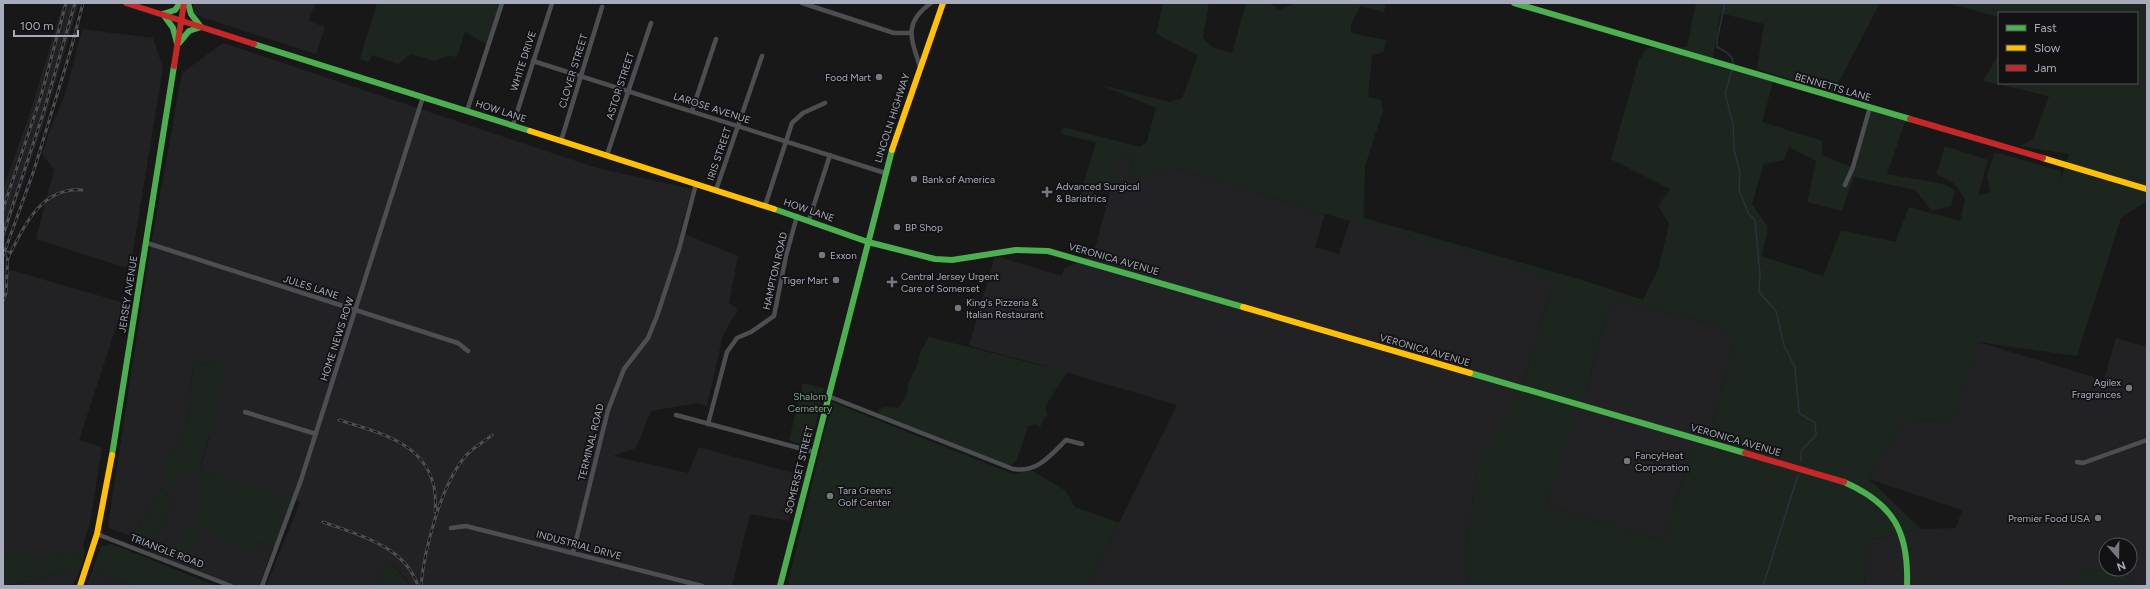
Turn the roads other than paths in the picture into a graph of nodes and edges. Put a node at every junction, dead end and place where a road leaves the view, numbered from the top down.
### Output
1 (126, 3) edge
2 (180, 3) edge
3 (184, 3) edge
4 (188, 3) edge
5 (502, 3) edge
6 (552, 3) edge
7 (802, 3) edge
8 (930, 3) edge
9 (943, 3) edge
10 (1514, 3) edge
11 (602, 7) dead end
12 (163, 14) junction
13 (182, 21) junction
14 (651, 23) dead end
15 (201, 27) junction
16 (910, 33) junction
17 (716, 39) dead end
18 (178, 45) junction
19 (762, 56) dead end
20 (533, 61) junction
21 (920, 67) junction
22 (581, 76) junction
23 (628, 91) junction
24 (423, 97) junction
25 (825, 103) dead end
26 (1870, 108) junction
27 (467, 111) junction
28 (692, 111) junction
29 (513, 125) junction
30 (738, 126) junction
31 (561, 141) junction
32 (785, 141) junction
33 (607, 155) junction
34 (830, 155) junction
35 (885, 173) junction
36 (696, 184) junction
37 (1845, 185) dead end
38 (2147, 189) edge
39 (716, 190) junction
40 (765, 206) junction
41 (797, 216) junction
42 (809, 220) junction
43 (868, 242) junction
44 (147, 243) junction
45 (355, 311) junction
46 (468, 351) dead end
47 (828, 396) junction
48 (245, 412) dead end
49 (676, 415) dead end
50 (708, 424) junction
51 (316, 434) junction
52 (2147, 440) edge
53 (1082, 444) dead end
54 (814, 452) junction
55 (2077, 462) dead end
56 (451, 528) dead end
57 (97, 534) junction
58 (572, 553) junction
59 (80, 586) edge
60 (231, 586) edge
61 (262, 586) edge
62 (702, 586) edge
63 (780, 586) edge
64 (1907, 586) edge

1 - 12 street, HOW LANE
2 - 12 street
3 - 13 street, JERSEY AVENUE
4 - 15 street
5 - 27 street
6 - 20 street, WHITE DRIVE
7 - 16 street
8 - 16 street
9 - 21 street, LINCOLN HIGHWAY
10 - 26 street, BENNETTS LANE
11 - 22 street, CLOVER STREET
12 - 13 street, HOW LANE
12 - 18 street
13 - 15 street, HOW LANE
13 - 18 street, JERSEY AVENUE
14 - 23 street, ASTOR STREET
15 - 18 street
15 - 24 street, HOW LANE
16 - 21 street
17 - 28 street
18 - 44 street, JERSEY AVENUE
19 - 30 street, IRIS STREET
20 - 22 street, LAROSE AVENUE
20 - 29 street, WHITE DRIVE
21 - 35 street, LINCOLN HIGHWAY
22 - 23 street, LAROSE AVENUE
22 - 31 street, CLOVER STREET
23 - 28 street, LAROSE AVENUE
23 - 33 street, ASTOR STREET
24 - 27 street, HOW LANE
24 - 45 street, HOME NEWS ROW
25 - 32 street
26 - 37 street
26 - 38 street, BENNETTS LANE
27 - 29 street, HOW LANE
28 - 30 street, LAROSE AVENUE
29 - 31 street, HOW LANE
30 - 32 street, LAROSE AVENUE
30 - 39 street, IRIS STREET
31 - 33 street, HOW LANE
32 - 34 street, LAROSE AVENUE
32 - 40 street
33 - 36 street, HOW LANE
34 - 35 street, LAROSE AVENUE
34 - 42 street
35 - 43 street, LINCOLN HIGHWAY
36 - 39 street, HOW LANE
36 - 58 street, TERMINAL ROAD
39 - 40 street, HOW LANE
40 - 41 street, HOW LANE
41 - 42 street, HOW LANE
41 - 50 street, HAMPTON ROAD
42 - 43 street, HOW LANE
43 - 47 street, SOMERSET STREET
43 - 64 street, VERONICA AVENUE
44 - 45 street, JULES LANE
44 - 57 street, JERSEY AVENUE
45 - 46 street, JULES LANE
45 - 51 street, HOME NEWS ROW
47 - 53 street
47 - 54 street, SOMERSET STREET
48 - 51 street
49 - 50 street
50 - 54 street
51 - 61 street, HOME NEWS ROW
52 - 55 street
54 - 63 street, SOMERSET STREET
56 - 58 street, INDUSTRIAL DRIVE
57 - 59 street, JERSEY AVENUE
57 - 60 street, TRIANGLE ROAD
58 - 62 street, INDUSTRIAL DRIVE

